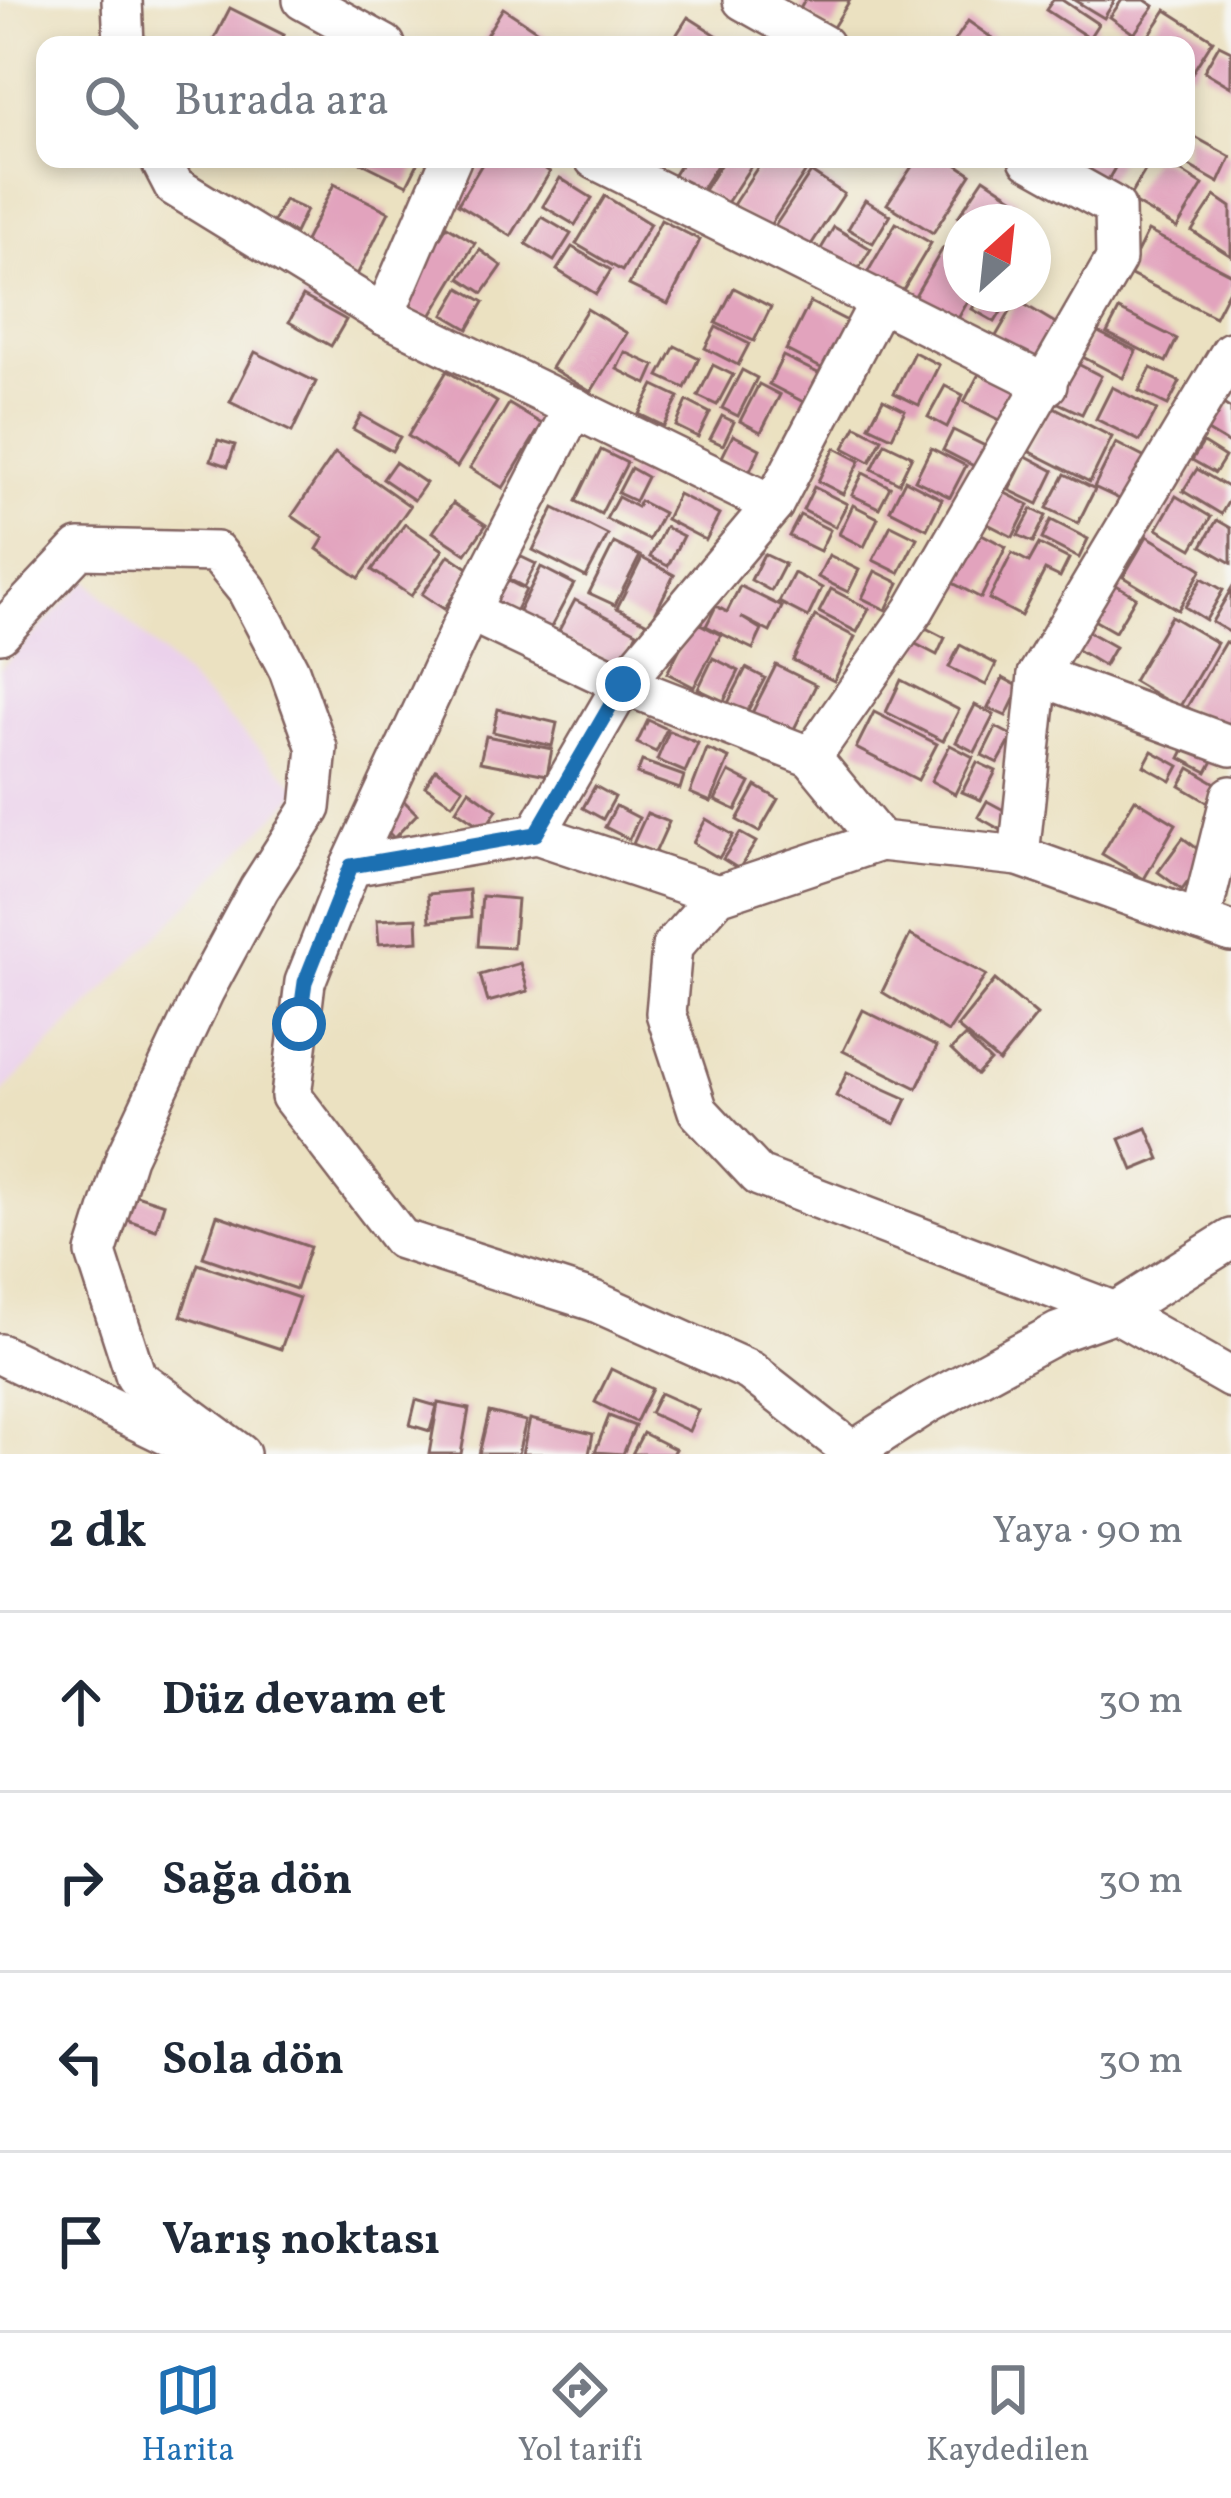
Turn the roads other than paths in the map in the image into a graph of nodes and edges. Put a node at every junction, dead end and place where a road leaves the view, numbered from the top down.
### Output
1 (122, 0) edge
2 (303, 0) edge
3 (743, 0) edge
4 (368, 24) edge
5 (124, 36) edge
6 (808, 36) edge
7 (164, 168) edge
8 (447, 168) edge
9 (614, 168) edge
10 (1045, 168) edge
11 (880, 301) junction
12 (384, 315) junction
13 (1231, 352) edge
14 (1047, 385) junction
15 (574, 406) junction
16 (773, 505) junction
17 (469, 611) junction
18 (0, 634) edge
19 (1038, 675) junction
20 (623, 684) junction
21 (1231, 746) edge
22 (811, 757) junction
23 (1231, 796) edge
24 (536, 834) junction
25 (880, 841) junction
26 (1019, 856) junction
27 (351, 866) junction
28 (718, 895) junction
29 (1215, 926) edge
30 (1231, 1238) edge
31 (1115, 1312) junction
32 (0, 1354) edge
33 (1231, 1378) edge
34 (851, 1453) edge
35 (207, 1454) edge
36 (240, 1454) edge

1 - 5 street
2 - 4 street
3 - 6 street
7 - 12 street
8 - 12 street
9 - 11 street
10 - 14 street
11 - 14 street
11 - 16 street
12 - 15 street
13 - 19 street
14 - 22 street
15 - 16 street
15 - 17 street
16 - 20 street
17 - 20 street
17 - 27 street
18 - 36 street
19 - 21 street
19 - 26 street
20 - 22 street
20 - 24 street
22 - 25 street
23 - 29 street
24 - 27 street
24 - 28 street
25 - 26 street
25 - 28 street
26 - 29 street
27 - 34 street
28 - 31 street
30 - 31 street
31 - 33 street
31 - 34 street
32 - 35 street

